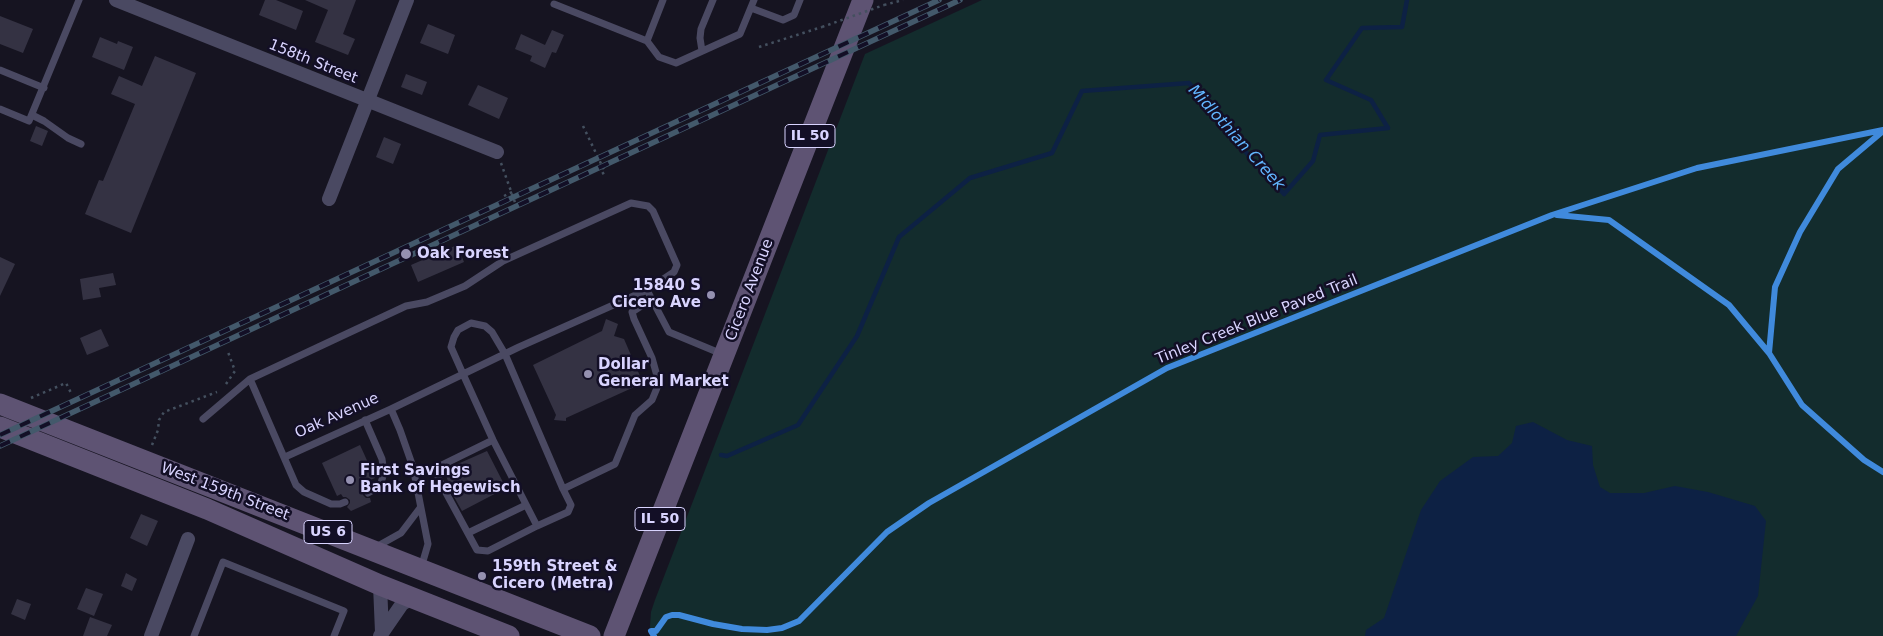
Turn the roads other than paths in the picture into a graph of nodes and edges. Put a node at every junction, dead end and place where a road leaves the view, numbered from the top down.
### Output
1 (79, 0) edge
2 (116, 0) edge
3 (407, 0) edge
4 (663, 0) edge
5 (713, 0) edge
6 (754, 0) edge
7 (800, 0) edge
8 (864, 0) edge
9 (554, 4) dead end
10 (751, 8) junction
11 (647, 41) junction
12 (702, 51) junction
13 (0, 70) edge
14 (44, 88) junction
15 (367, 101) junction
16 (0, 109) edge
17 (32, 115) junction
18 (81, 144) dead end
19 (500, 158) road end
20 (329, 199) dead end
21 (647, 290) junction
22 (652, 299) junction
23 (505, 354) junction
24 (724, 355) junction
25 (463, 374) junction
26 (250, 379) junction
27 (0, 404) edge
28 (391, 409) junction
29 (203, 419) dead end
30 (365, 420) junction
31 (0, 427) edge
32 (493, 440) junction
33 (285, 457) junction
34 (563, 489) junction
35 (368, 493) dead end
36 (345, 502) dead end
37 (526, 505) junction
38 (420, 508) junction
39 (537, 526) junction
40 (468, 533) junction
41 (188, 539) dead end
42 (371, 549) junction
43 (421, 569) junction
44 (380, 585) junction
45 (412, 598) junction
46 (381, 634) edge
47 (151, 636) edge
48 (194, 636) edge
49 (334, 636) edge
50 (509, 636) edge
51 (590, 636) edge
52 (614, 636) edge

1 - 14 lane
2 - 15 street, 158th Street
3 - 15 street
4 - 11 lane
5 - 12 lane
6 - 10 lane
7 - 10 lane
8 - 24 main road, Cicero Avenue / IL 50
9 - 11 lane
10 - 12 lane
11 - 12 lane
13 - 14 lane
14 - 17 lane
15 - 19 street, 158th Street
15 - 20 street
16 - 17 lane
17 - 18 lane
21 - 22 lane
21 - 23 lane
21 - 26 lane
22 - 24 lane
22 - 34 lane
23 - 25 lane
23 - 25 lane
23 - 34 lane
24 - 52 main road, Cicero Avenue / IL 50
25 - 28 lane
25 - 32 lane
26 - 29 lane
26 - 33 lane
27 - 42 main road, West 159th Street / US 6
28 - 30 lane, Oak Avenue
28 - 38 lane, Oak Avenue
30 - 33 lane, Oak Avenue
30 - 35 lane
31 - 44 main road, West 159th Street / US 6
32 - 37 lane
32 - 40 lane
33 - 36 lane
34 - 39 lane
37 - 39 lane
37 - 40 lane
38 - 42 lane
38 - 43 lane, Oak Avenue
39 - 40 lane
41 - 47 street
42 - 43 main road, West 159th Street / US 6
43 - 51 main road, West 159th Street / US 6
44 - 45 main road, West 159th Street / US 6
44 - 46 street
45 - 46 street
45 - 50 main road, West 159th Street / US 6
48 - 49 lane

